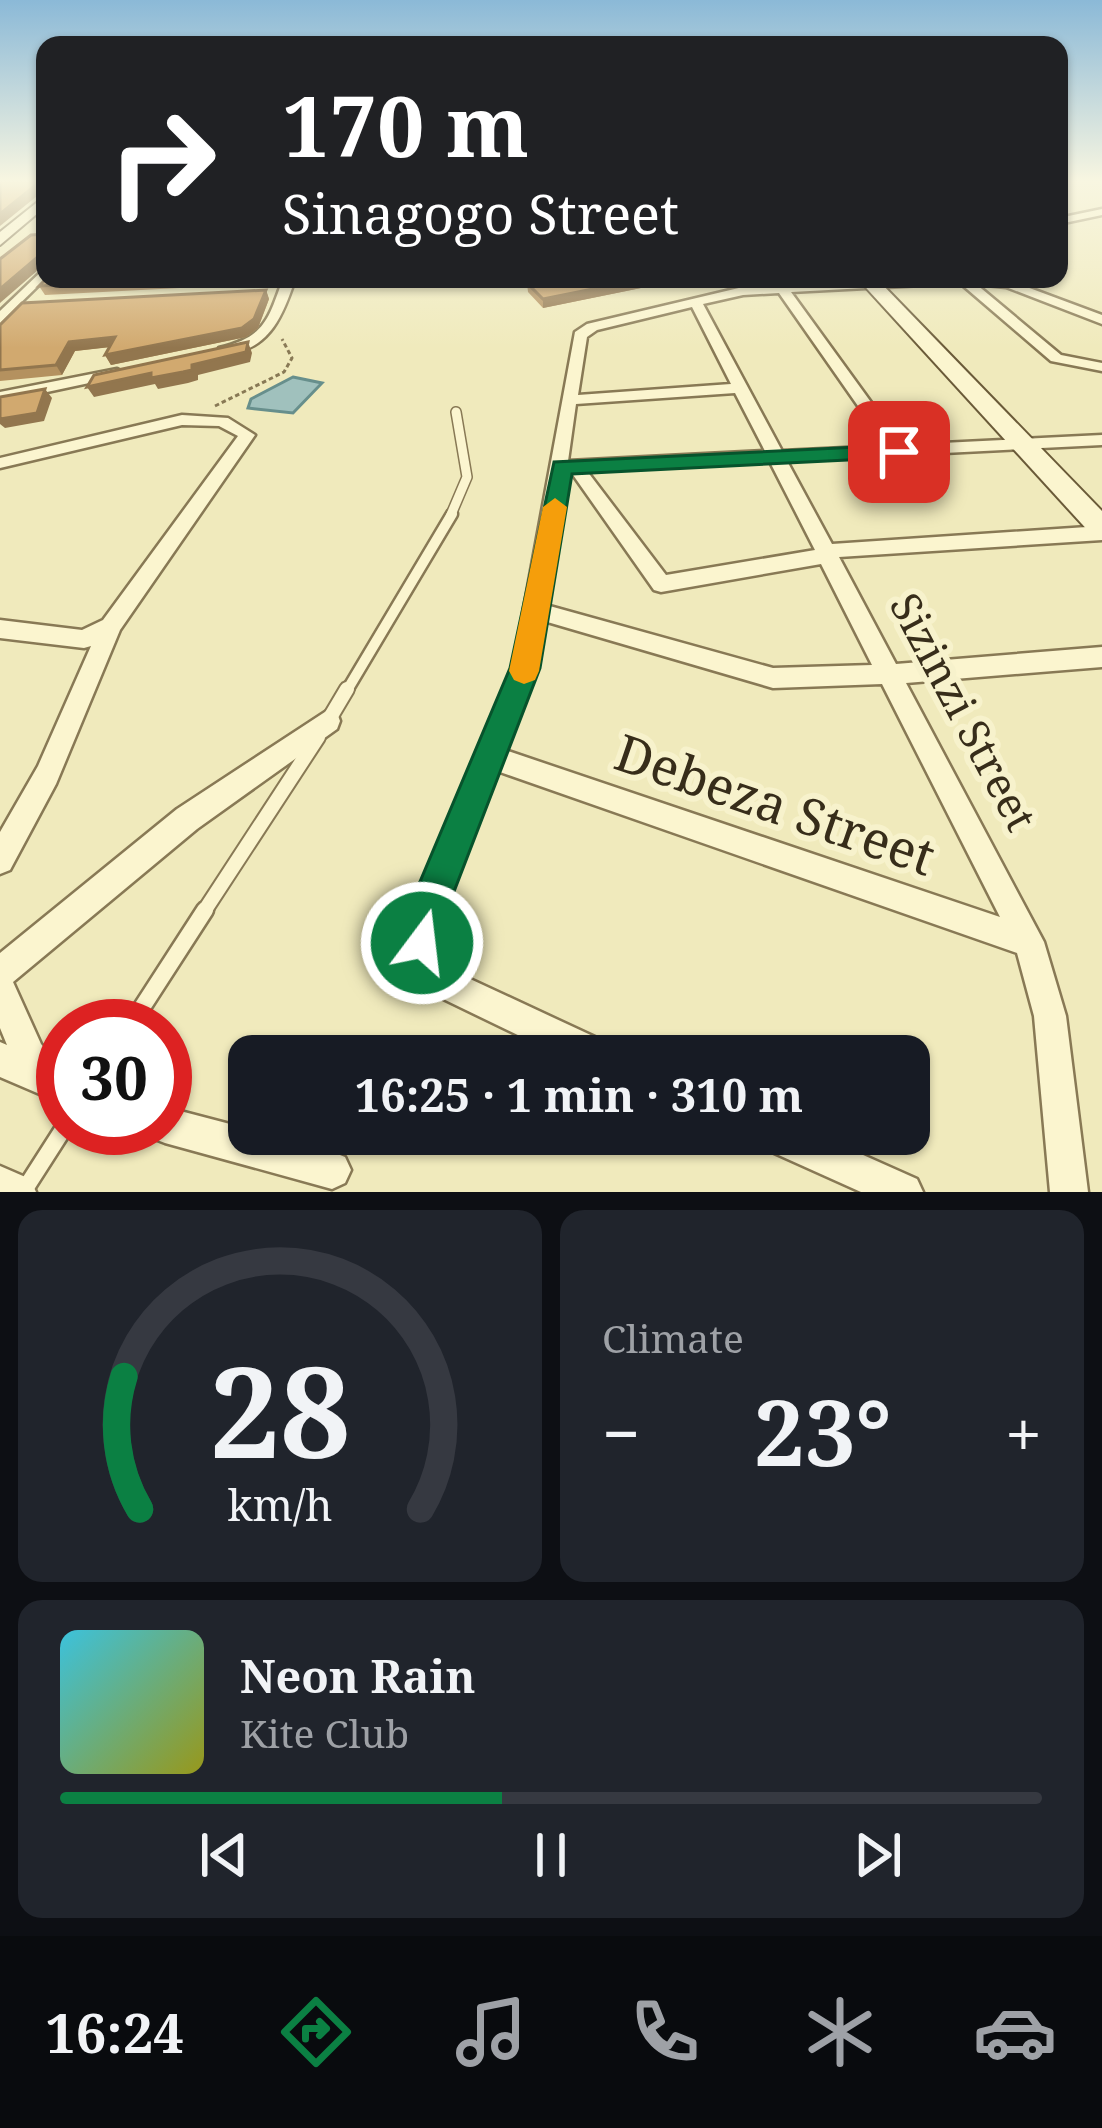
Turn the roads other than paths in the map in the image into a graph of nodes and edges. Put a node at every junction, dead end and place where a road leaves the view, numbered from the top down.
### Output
1 (36, 281) edge
2 (276, 288) edge
3 (286, 288) edge
4 (782, 288) joint
5 (876, 288) edge
6 (974, 288) edge
7 (1018, 288) edge
8 (262, 292) edge
9 (695, 301) junction
10 (37, 303) edge
11 (14, 304) junction
12 (0, 319) edge
13 (1102, 320) edge
14 (215, 353) edge
15 (1102, 367) edge
16 (129, 370) edge
17 (742, 388) junction
18 (0, 397) edge
19 (572, 400) junction
20 (456, 412) dead end
21 (1102, 440) edge
22 (1024, 446) junction
23 (899, 452) junction
24 (780, 456) junction
25 (0, 463) edge
26 (570, 470) junction
27 (1102, 530) edge
28 (828, 553) junction
29 (538, 611) junction
30 (111, 626) junction
31 (0, 629) edge
32 (1102, 657) edge
33 (892, 674) junction
34 (328, 721) junction
35 (490, 758) junction
36 (0, 860) edge
37 (1029, 942) junction
38 (0, 973) edge
39 (0, 989) edge
40 (148, 999) edge
41 (551, 1035) edge
42 (0, 1059) edge
43 (36, 1063) edge
44 (36, 1075) edge
45 (192, 1132) edge
46 (45, 1155) edge
47 (821, 1155) edge
48 (332, 1170) dead end
49 (0, 1185) edge
50 (20, 1192) edge
51 (904, 1192) edge
52 (1069, 1192) edge

1 - 11 street
2 - 8 street
3 - 14 street
4 - 9 street
4 - 23 street
5 - 22 street
6 - 15 street
7 - 13 street
9 - 17 street, Sizinzi Street
9 - 19 street
10 - 11 street
11 - 12 street
16 - 18 street
17 - 19 street
17 - 24 street, Sizinzi Street
19 - 26 street
20 - 34 lane
21 - 22 street
22 - 23 street
22 - 27 street
23 - 24 street
24 - 26 street
24 - 28 street, Sizinzi Street
25 - 30 street
26 - 28 street
26 - 29 street
27 - 28 street
28 - 33 street, Sizinzi Street
29 - 33 street
29 - 35 street
30 - 31 street
30 - 36 street
32 - 33 street
33 - 37 street, Sizinzi Street
34 - 38 street
34 - 40 lane
35 - 37 street, Debeza Street
35 - 41 street
37 - 52 street, Sizinzi Street
39 - 43 street
42 - 44 street
45 - 48 street
46 - 50 lane
47 - 51 street
49 - 50 street

